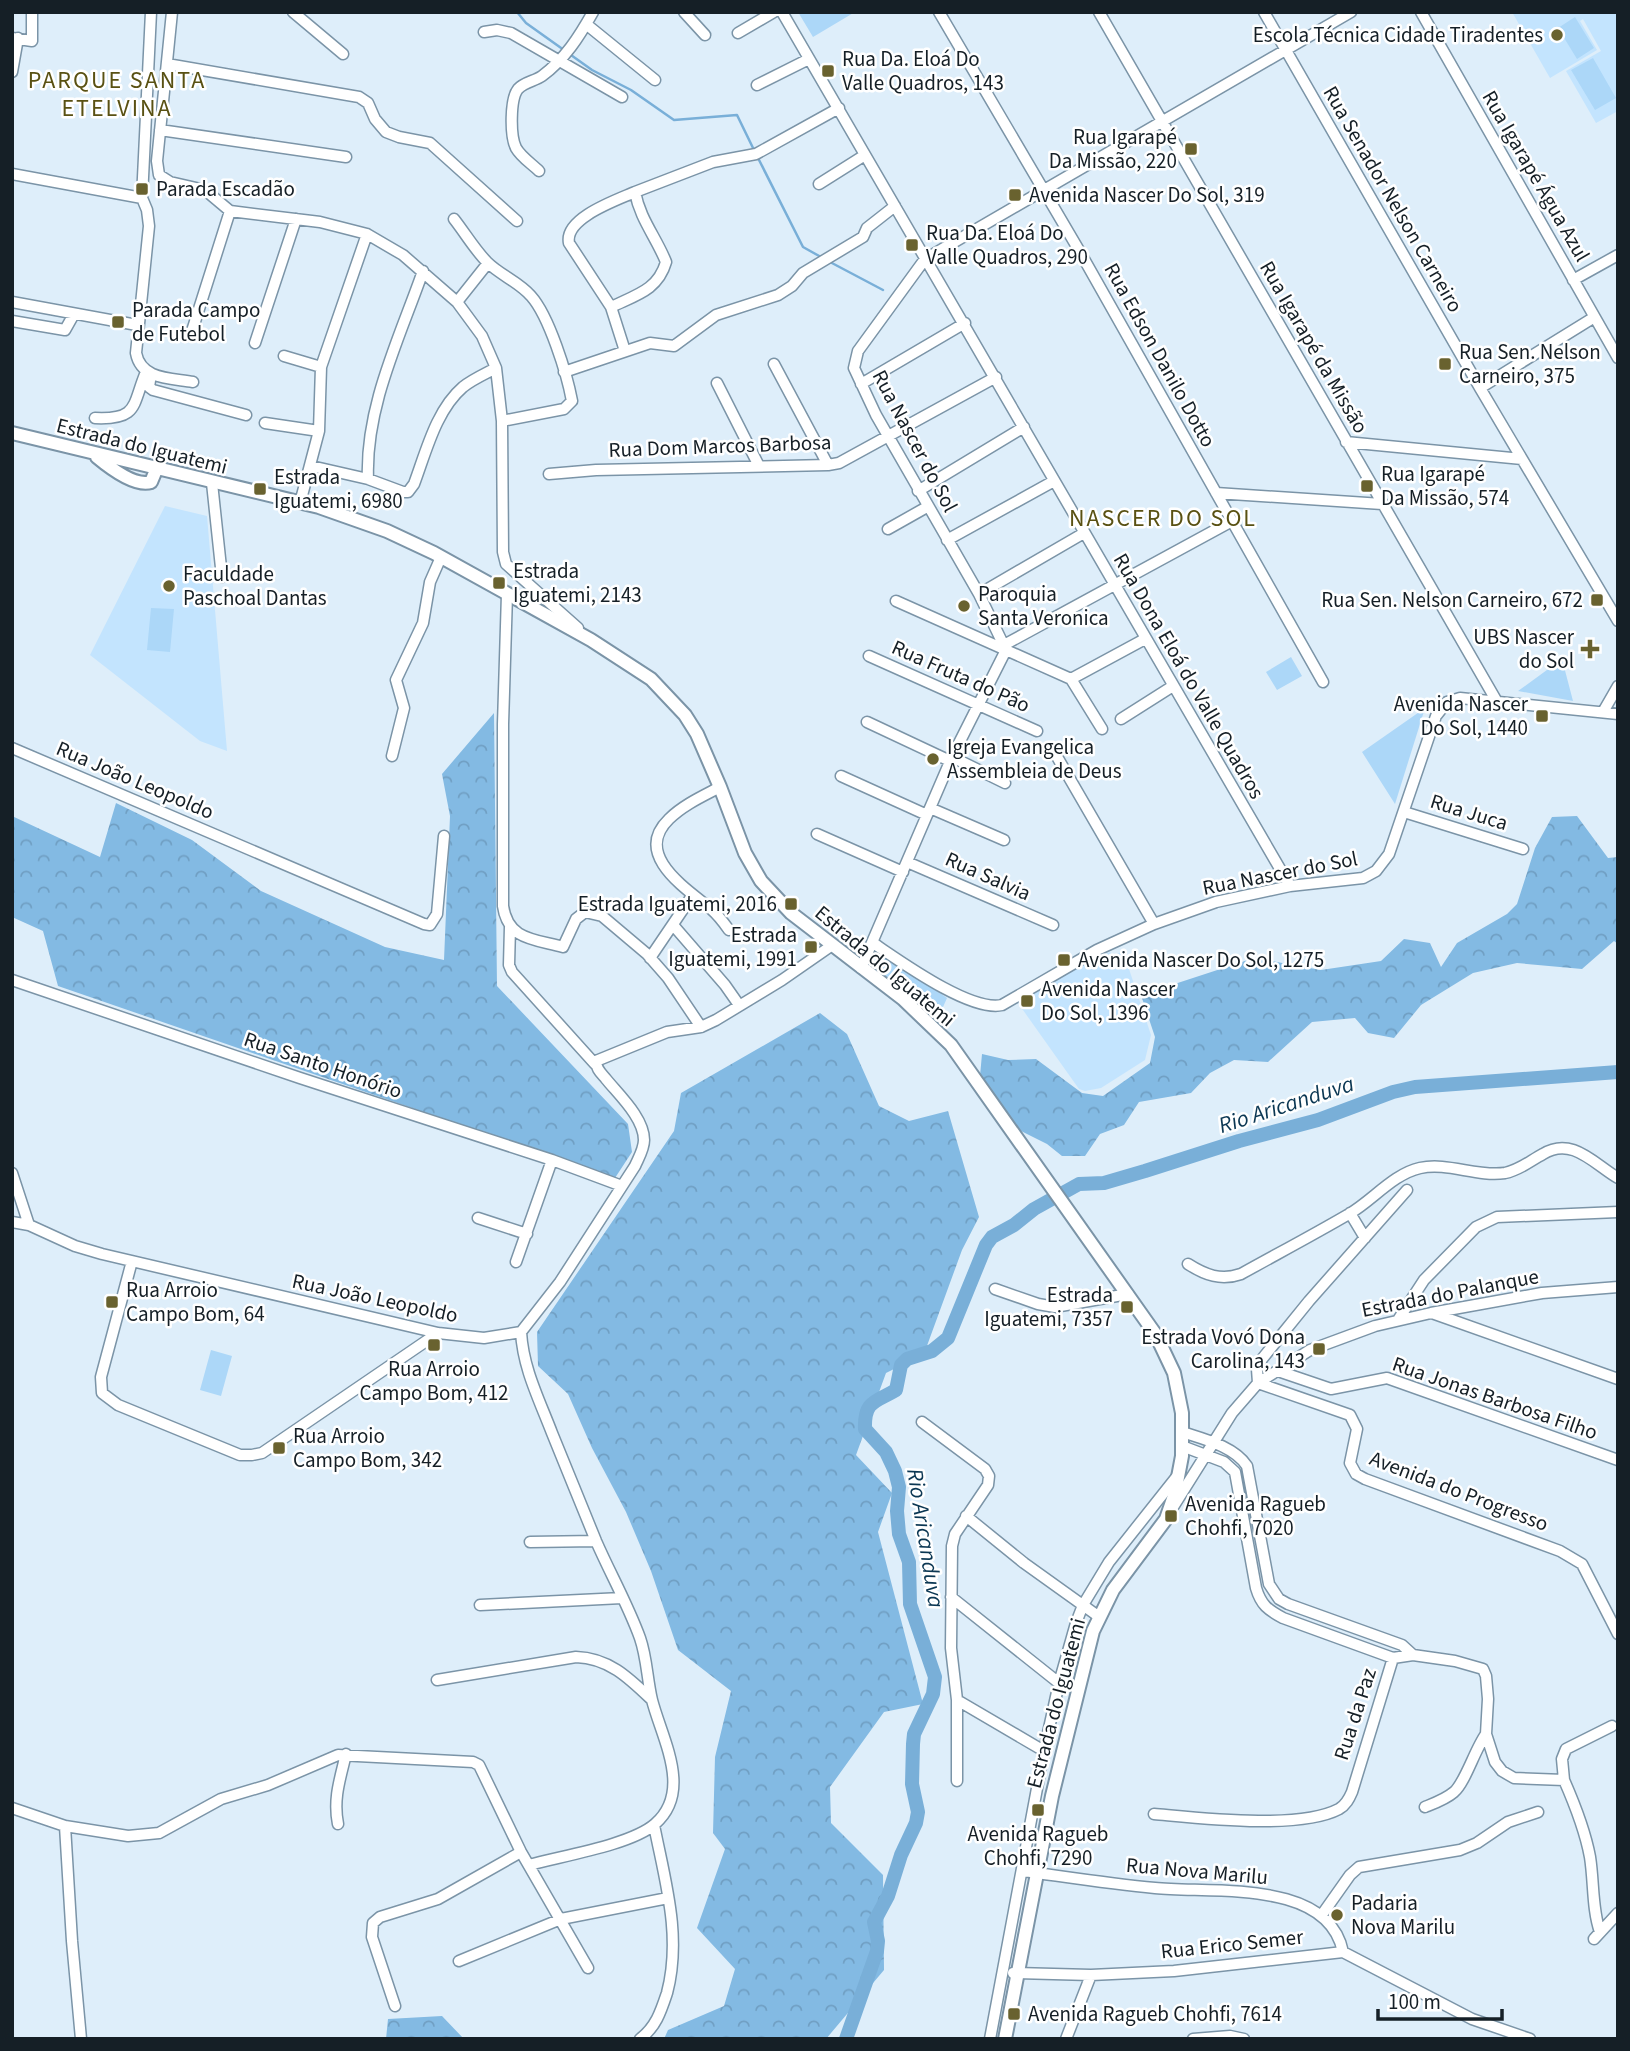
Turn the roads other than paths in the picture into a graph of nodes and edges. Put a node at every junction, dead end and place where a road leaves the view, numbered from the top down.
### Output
1 (32, 12) edge
2 (151, 12) edge
3 (172, 12) edge
4 (293, 12) edge
5 (593, 12) edge
6 (684, 12) edge
7 (774, 12) edge
8 (782, 12) edge
9 (939, 12) edge
10 (1099, 12) edge
11 (1264, 12) edge
12 (1351, 12) edge
13 (1421, 12) edge
14 (586, 24) junction
15 (484, 32) dead end
16 (738, 33) dead end
17 (705, 36) dead end
18 (15, 38) edge
19 (1286, 50) junction
20 (343, 54) dead end
21 (565, 55) junction
22 (809, 59) junction
23 (167, 64) junction
24 (12, 72) edge
25 (655, 80) dead end
26 (757, 85) dead end
27 (622, 97) dead end
28 (839, 108) junction
29 (1161, 121) junction
30 (160, 130) junction
31 (865, 155) junction
32 (346, 157) dead end
33 (539, 171) dead end
34 (12, 174) edge
35 (819, 184) dead end
36 (1045, 190) junction
37 (635, 192) junction
38 (142, 198) junction
39 (895, 206) junction
40 (230, 211) junction
41 (296, 219) junction
42 (454, 219) dead end
43 (517, 221) dead end
44 (367, 234) junction
45 (1618, 255) edge
46 (925, 259) junction
47 (488, 262) junction
48 (423, 271) junction
49 (1573, 281) junction
50 (12, 302) edge
51 (457, 302) junction
52 (611, 307) junction
53 (74, 314) junction
54 (1594, 318) junction
55 (12, 321) edge
56 (965, 323) junction
57 (137, 325) junction
58 (192, 331) dead end
59 (256, 343) dead end
60 (625, 351) junction
61 (284, 356) dead end
62 (1618, 358) edge
63 (774, 364) dead end
64 (321, 367) junction
65 (496, 368) junction
66 (564, 372) junction
67 (148, 373) junction
68 (996, 377) junction
69 (193, 382) dead end
70 (717, 383) dead end
71 (861, 384) junction
72 (1480, 388) junction
73 (246, 415) dead end
74 (95, 418) dead end
75 (502, 421) junction
76 (265, 423) dead end
77 (1024, 427) junction
78 (319, 431) junction
79 (12, 433) edge
80 (888, 438) junction
81 (1346, 442) junction
82 (1522, 459) junction
83 (828, 465) junction
84 (311, 466) junction
85 (759, 466) junction
86 (549, 474) dead end
87 (368, 479) junction
88 (1055, 481) junction
89 (212, 483) junction
90 (918, 491) junction
91 (1216, 492) junction
92 (300, 503) junction
93 (1382, 504) junction
94 (928, 507) junction
95 (1232, 521) junction
96 (888, 529) dead end
97 (1084, 533) junction
98 (947, 540) junction
99 (441, 556) junction
100 (222, 577) dead end
101 (1115, 586) junction
102 (507, 594) junction
103 (979, 594) junction
104 (896, 601) dead end
105 (1618, 621) edge
106 (1145, 639) junction
107 (592, 640) junction
108 (1005, 648) junction
109 (869, 656) dead end
110 (1071, 679) junction
111 (1323, 682) dead end
112 (1173, 686) junction
113 (1618, 686) edge
114 (1496, 700) junction
115 (978, 706) junction
116 (1603, 712) junction
117 (1618, 713) edge
118 (1121, 719) dead end
119 (867, 722) dead end
120 (1102, 729) dead end
121 (1037, 731) dead end
122 (12, 748) edge
123 (1056, 755) dead end
124 (392, 756) dead end
125 (951, 759) junction
126 (842, 776) dead end
127 (1005, 783) dead end
128 (720, 787) junction
129 (928, 812) junction
130 (1404, 812) junction
131 (817, 834) dead end
132 (444, 836) dead end
133 (1004, 840) dead end
134 (1523, 849) dead end
135 (905, 867) junction
136 (1290, 886) junction
137 (692, 895) junction
138 (1154, 924) junction
139 (673, 925) junction
140 (1053, 925) dead end
141 (510, 928) junction
142 (729, 930) dead end
143 (873, 943) junction
144 (831, 946) junction
145 (650, 958) junction
146 (861, 968) junction
147 (12, 980) edge
148 (739, 1005) junction
149 (701, 1027) junction
150 (595, 1065) junction
151 (552, 1160) junction
152 (12, 1173) edge
153 (1618, 1178) edge
154 (622, 1186) junction
155 (1406, 1190) dead end
156 (1618, 1212) edge
157 (1350, 1213) junction
158 (478, 1218) dead end
159 (12, 1222) edge
160 (29, 1225) junction
161 (527, 1234) junction
162 (1365, 1238) junction
163 (132, 1261) junction
164 (516, 1262) dead end
165 (1188, 1264) dead end
166 (1618, 1287) edge
167 (995, 1289) dead end
168 (1128, 1294) junction
169 (1431, 1313) junction
170 (1398, 1320) junction
171 (521, 1332) junction
172 (438, 1333) junction
173 (1278, 1371) junction
174 (1618, 1379) edge
175 (1258, 1383) junction
176 (922, 1422) dead end
177 (1182, 1432) junction
178 (1212, 1443) junction
179 (1182, 1446) junction
180 (1207, 1454) junction
181 (1618, 1460) edge
182 (1179, 1474) junction
183 (966, 1516) junction
184 (1166, 1519) junction
185 (596, 1541) junction
186 (530, 1542) dead end
187 (951, 1597) junction
188 (622, 1598) junction
189 (480, 1605) dead end
190 (1083, 1605) junction
191 (1098, 1616) junction
192 (1618, 1634) edge
193 (1413, 1655) junction
194 (1393, 1658) junction
195 (438, 1680) dead end
196 (1059, 1683) junction
197 (652, 1700) junction
198 (957, 1700) junction
199 (1612, 1726) dead end
200 (1486, 1734) junction
201 (1044, 1751) junction
202 (346, 1754) junction
203 (1564, 1780) junction
204 (957, 1781) dead end
205 (1424, 1807) dead end
206 (12, 1808) edge
207 (1538, 1812) dead end
208 (1154, 1814) dead end
209 (338, 1824) dead end
210 (654, 1825) junction
211 (65, 1826) junction
212 (521, 1852) junction
213 (529, 1865) junction
214 (1029, 1872) junction
215 (668, 1898) junction
216 (1618, 1913) edge
217 (1321, 1916) junction
218 (561, 1919) junction
219 (1343, 1952) junction
220 (459, 1961) dead end
221 (588, 1968) dead end
222 (1003, 1973) junction
223 (1018, 1973) junction
224 (1091, 1975) junction
225 (394, 2006) dead end
226 (81, 2039) edge
227 (640, 2039) edge
228 (990, 2039) edge
229 (1004, 2039) edge
230 (1066, 2039) edge
231 (1193, 2039) edge
232 (1244, 2039) edge
233 (1530, 2039) edge

1 - 18 street
2 - 38 street
3 - 23 street
4 - 20 street
5 - 14 street
6 - 17 street
7 - 16 street
8 - 22 street, Rua Dona Eloá do Valle Quadros
9 - 36 street, Rua Edson Danilo Dotto
10 - 29 street, Rua Igarapé da Missão
11 - 19 street, Rua Senador Nelson Carneiro
12 - 19 street, Rua Nascer do Sol
13 - 49 street, Rua Igarapé Água Azul
14 - 21 street
14 - 25 street
15 - 21 street
18 - 24 street
19 - 29 street, Rua Nascer do Sol
19 - 72 street, Rua Senador Nelson Carneiro
21 - 27 street
21 - 33 street
22 - 26 street
22 - 28 street, Rua Dona Eloá do Valle Quadros
23 - 30 street
23 - 43 street
28 - 31 street, Rua Dona Eloá do Valle Quadros
28 - 37 street
29 - 36 street, Rua Nascer do Sol
29 - 81 street, Rua Igarapé da Missão
30 - 32 street
30 - 40 street
31 - 35 street
31 - 39 street, Rua Dona Eloá do Valle Quadros
34 - 38 street
36 - 46 street, Rua Nascer do Sol
36 - 91 street, Rua Edson Danilo Dotto
37 - 52 street
37 - 52 street
38 - 57 street
39 - 46 street, Rua Dona Eloá do Valle Quadros
39 - 60 street
40 - 41 street
40 - 58 street
41 - 44 street
41 - 59 street
42 - 47 street
44 - 48 street
44 - 64 street
45 - 49 street
46 - 56 street, Rua Dona Eloá do Valle Quadros
46 - 71 street, Rua Nascer do Sol
47 - 51 street
47 - 66 street
48 - 51 street
48 - 87 street
49 - 54 street, Rua Igarapé Água Azul
50 - 53 street
51 - 65 street
52 - 60 street
53 - 55 street
53 - 57 street
54 - 62 street, Rua Igarapé Água Azul
54 - 72 street
56 - 68 street, Rua Dona Eloá do Valle Quadros
56 - 71 street
57 - 67 street
60 - 66 street
61 - 64 street
63 - 83 street
64 - 78 street
65 - 75 street
65 - 87 street
66 - 75 street
67 - 69 street
67 - 73 street
67 - 74 street
68 - 77 street, Rua Dona Eloá do Valle Quadros
68 - 80 street, Rua Dom Marcos Barbosa
70 - 85 street
71 - 80 street, Rua Nascer do Sol
72 - 82 street, Rua Senador Nelson Carneiro
75 - 107 street
76 - 78 street
77 - 88 street, Rua Dona Eloá do Valle Quadros
77 - 90 street
78 - 84 street
79 - 89 main road, Estrada do Iguatemi
80 - 83 street, Rua Dom Marcos Barbosa
80 - 90 street, Rua Nascer do Sol
81 - 82 street
81 - 93 street, Rua Igarapé da Missão
82 - 105 street, Rua Senador Nelson Carneiro
83 - 85 street, Rua Dom Marcos Barbosa
84 - 87 street
84 - 92 street
85 - 86 street, Rua Dom Marcos Barbosa
88 - 97 street, Rua Dona Eloá do Valle Quadros
88 - 98 street
89 - 92 main road, Estrada do Iguatemi
89 - 100 street
90 - 94 street, Rua Nascer do Sol
91 - 93 street
91 - 95 street, Rua Edson Danilo Dotto
92 - 99 main road, Estrada do Iguatemi
93 - 114 street, Rua Igarapé da Missão
94 - 96 street
94 - 98 street, Rua Nascer do Sol
95 - 101 street
95 - 111 street, Rua Edson Danilo Dotto
97 - 101 street, Rua Dona Eloá do Valle Quadros
97 - 103 street
98 - 103 street, Rua Nascer do Sol
99 - 102 main road, Estrada do Iguatemi
99 - 124 street
101 - 106 street, Rua Dona Eloá do Valle Quadros
101 - 108 street
102 - 107 main road, Estrada do Iguatemi
102 - 141 street
103 - 108 street, Rua Nascer do Sol
104 - 108 street
106 - 110 street
106 - 112 street, Rua Dona Eloá do Valle Quadros
107 - 128 main road, Estrada do Iguatemi
108 - 110 street
108 - 115 street
109 - 115 street, Rua Fruta do Pão
110 - 120 street
112 - 118 street
112 - 136 street, Rua Dona Eloá do Valle Quadros
113 - 116 street
114 - 116 street, Rua Nascer do Sol
114 - 130 street, Rua Nascer do Sol
115 - 121 street, Rua Fruta do Pão
115 - 125 street
116 - 117 street, Rua Nascer do Sol
119 - 125 street
122 - 132 street, Rua João Leopoldo
123 - 138 street
125 - 127 street
125 - 129 street
126 - 129 street
128 - 137 street
128 - 144 main road, Estrada do Iguatemi
129 - 133 street
129 - 135 street
130 - 134 street, Rua Juca
130 - 136 street, Rua Nascer do Sol
131 - 135 street, Rua Salvia
135 - 140 street, Rua Salvia
135 - 143 street
136 - 138 street, Rua Nascer do Sol
137 - 139 street
137 - 142 street
138 - 143 street, Rua Nascer do Sol
139 - 145 street
139 - 148 street
141 - 145 street
141 - 150 street
143 - 146 street
144 - 146 main road, Estrada do Iguatemi
144 - 148 street
145 - 149 street
146 - 168 main road, Estrada do Iguatemi
147 - 151 street, Rua Santo Honório
148 - 149 street
149 - 150 street
150 - 154 street
151 - 154 street, Rua Santo Honório
151 - 161 street
152 - 160 street
153 - 157 street
154 - 171 street
155 - 162 street
156 - 170 street
157 - 162 street
157 - 165 street
158 - 161 street
159 - 160 street, Rua João Leopoldo
160 - 163 street, Rua João Leopoldo
161 - 164 street
162 - 175 street
163 - 172 street, Rua João Leopoldo
163 - 172 street
166 - 169 street, Estrada do Palanque
167 - 168 street
168 - 177 main road, Estrada do Iguatemi
169 - 170 street, Estrada do Palanque
169 - 174 street
170 - 173 street, Estrada do Palanque
171 - 172 street, Rua João Leopoldo
171 - 185 street
173 - 175 street, Estrada do Palanque
173 - 181 street, Rua Jonas Barbosa Filho
175 - 178 street, Estrada do Palanque
175 - 192 street, Avenida do Progresso
176 - 183 street
177 - 178 street
177 - 179 main road, Estrada do Iguatemi
178 - 180 street, Estrada do Palanque
178 - 193 street
179 - 180 street
179 - 182 main road, Estrada do Iguatemi
180 - 184 street, Estrada do Palanque
180 - 194 street
182 - 184 main road, Estrada do Iguatemi
182 - 190 street
183 - 187 street
183 - 190 street
184 - 191 main road, Estrada do Iguatemi
185 - 186 street
185 - 188 street
187 - 196 street
187 - 198 street
188 - 189 street
188 - 197 street
190 - 191 street
190 - 196 street
191 - 214 main road, Estrada do Iguatemi
193 - 194 street
193 - 200 street
194 - 208 street, Rua da Paz
195 - 197 street
196 - 201 street
197 - 210 street
198 - 201 street
198 - 204 street
199 - 203 street
200 - 203 street
200 - 205 street
201 - 214 street
202 - 209 street
202 - 211 street
202 - 212 street
203 - 216 street
206 - 211 street
207 - 217 street
210 - 213 street
210 - 215 street
211 - 226 street
212 - 213 street
212 - 225 street
213 - 218 street
214 - 217 street, Rua Nova Marilu
214 - 222 street
214 - 223 main road, Estrada do Iguatemi
215 - 218 street
215 - 227 street
217 - 219 street
218 - 220 street
218 - 221 street
219 - 224 street, Rua Erico Semer
219 - 233 street
222 - 223 street, Rua Erico Semer
222 - 228 street
223 - 224 street, Rua Erico Semer
223 - 229 main road, Estrada do Iguatemi
224 - 230 street
231 - 232 street

